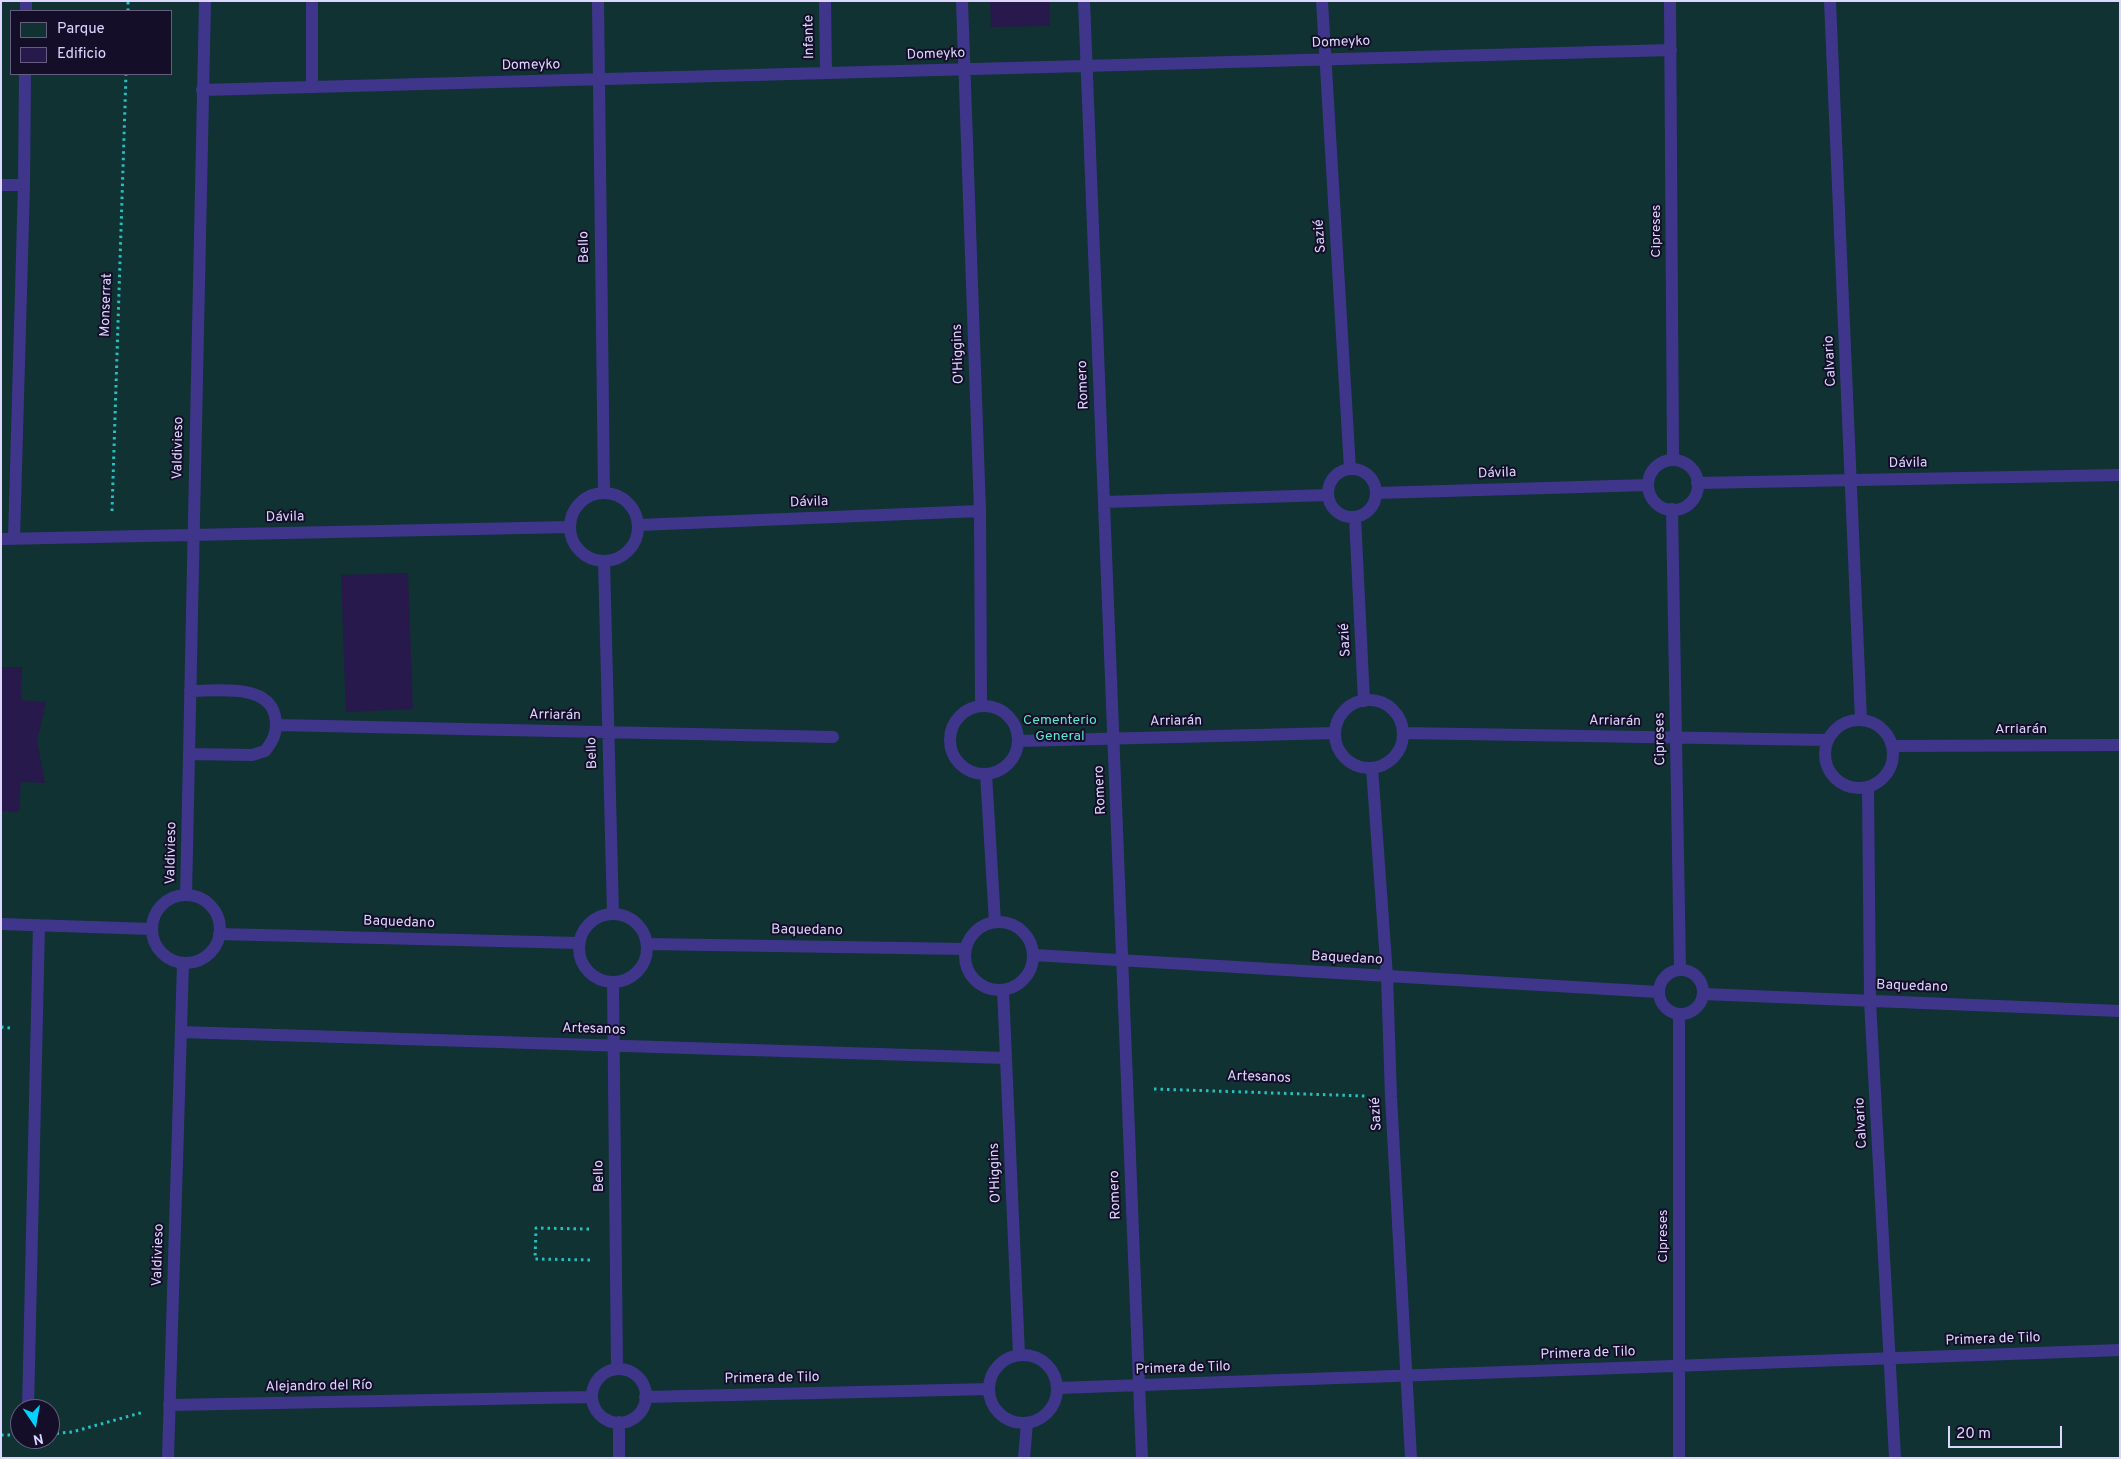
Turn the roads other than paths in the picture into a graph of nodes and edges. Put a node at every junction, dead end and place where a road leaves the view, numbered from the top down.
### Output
1 (205, 1) edge
2 (312, 1) edge
3 (598, 1) edge
4 (824, 1) edge
5 (962, 1) edge
6 (1084, 1) edge
7 (1322, 1) edge
8 (1670, 1) edge
9 (1830, 1) edge
10 (1671, 50) junction
11 (1325, 59) junction
12 (1087, 66) junction
13 (964, 69) junction
14 (826, 73) junction
15 (25, 75) edge
16 (598, 80) junction
17 (312, 87) junction
18 (202, 90) junction
19 (1, 185) edge
20 (24, 185) junction
21 (1673, 460) junction
22 (1350, 469) junction
23 (2120, 474) edge
24 (1851, 480) junction
25 (1698, 483) junction
26 (1648, 485) junction
27 (604, 493) junction
28 (1376, 493) junction
29 (1328, 495) junction
30 (1104, 502) junction
31 (1672, 509) junction
32 (980, 512) junction
33 (1355, 517) junction
34 (638, 525) junction
35 (570, 527) junction
36 (193, 535) junction
37 (7, 539) edge
38 (604, 561) junction
39 (190, 691) junction
40 (1364, 700) junction
41 (981, 706) junction
42 (1861, 720) junction
43 (277, 725) junction
44 (608, 732) junction
45 (1335, 733) junction
46 (1403, 733) junction
47 (834, 737) dead end
48 (1113, 738) junction
49 (1676, 738) junction
50 (1827, 740) junction
51 (1018, 741) junction
52 (2120, 745) edge
53 (1892, 746) junction
54 (189, 754) junction
55 (1372, 768) junction
56 (986, 774) junction
57 (1868, 787) junction
58 (186, 895) junction
59 (613, 914) junction
60 (995, 922) junction
61 (1, 924) edge
62 (39, 925) junction
63 (151, 929) junction
64 (220, 934) junction
65 (579, 943) junction
66 (647, 944) junction
67 (966, 948) junction
68 (1034, 955) junction
69 (1124, 960) junction
70 (183, 963) junction
71 (1680, 969) junction
72 (1387, 976) junction
73 (613, 982) junction
74 (1003, 990) junction
75 (1658, 992) junction
76 (1703, 994) junction
77 (1870, 1001) junction
78 (2120, 1011) edge
79 (1679, 1014) junction
80 (181, 1032) junction
81 (614, 1046) junction
82 (1006, 1058) junction
83 (2120, 1350) edge
84 (1019, 1355) junction
85 (1890, 1358) junction
86 (1679, 1366) junction
87 (617, 1369) junction
88 (1406, 1376) junction
89 (1139, 1385) junction
90 (1058, 1388) junction
91 (989, 1389) junction
92 (592, 1397) junction
93 (646, 1397) junction
94 (28, 1399) edge
95 (169, 1405) junction
96 (619, 1422) junction
97 (1027, 1423) junction
98 (168, 1458) edge
99 (618, 1458) edge
100 (1024, 1458) edge
101 (1142, 1458) edge
102 (1411, 1458) edge
103 (1679, 1458) edge
104 (1895, 1458) edge

1 - 18 lane, Valdivieso
2 - 17 lane
3 - 16 lane, Bello
4 - 14 lane, Infante
5 - 13 lane, O'Higgins
6 - 12 lane, Romero
7 - 11 lane, Sazié
8 - 10 lane, Cipreses
9 - 24 lane, Calvario
10 - 11 lane, Domeyko
10 - 21 lane, Cipreses
11 - 12 lane, Domeyko
11 - 22 lane, Sazié
12 - 13 lane, Domeyko
12 - 30 lane, Romero
13 - 14 lane, Domeyko
13 - 32 lane, O'Higgins
14 - 16 lane, Domeyko
15 - 20 lane
16 - 17 lane, Domeyko
16 - 27 lane, Bello
17 - 18 lane, Domeyko
18 - 36 lane, Valdivieso
19 - 20 lane
20 - 37 lane
21 - 25 lane
21 - 26 lane
22 - 28 lane
22 - 29 lane
23 - 24 lane, Dávila
24 - 25 lane, Dávila
24 - 42 lane, Calvario
25 - 31 lane
26 - 28 lane, Dávila
26 - 31 lane
27 - 34 lane
27 - 35 lane
28 - 33 lane
29 - 30 lane
29 - 33 lane
30 - 48 lane, Romero
31 - 49 lane, Cipreses
32 - 34 lane, Dávila
32 - 41 lane, O'Higgins
33 - 40 lane, Sazié
34 - 38 lane
35 - 36 lane, Dávila
35 - 38 lane
36 - 37 lane, Dávila
36 - 39 lane, Valdivieso
38 - 44 lane, Bello
39 - 43 lane
39 - 54 lane, Valdivieso
40 - 45 lane
40 - 46 lane
41 - 51 lane
41 - 56 lane
42 - 50 lane
42 - 53 lane
43 - 44 lane, Arriarán
43 - 54 lane
44 - 47 lane, Arriarán
44 - 59 lane, Bello
45 - 48 lane, Arriarán
45 - 55 lane
46 - 49 lane, Arriarán
46 - 55 lane
48 - 51 lane, Arriarán
48 - 69 lane, Romero
49 - 50 lane, Arriarán
49 - 71 lane, Cipreses
50 - 57 lane
51 - 56 lane
52 - 53 lane, Arriarán
53 - 57 lane
54 - 58 lane, Valdivieso
55 - 72 lane, Sazié
56 - 60 lane
57 - 77 lane, Calvario
58 - 63 lane
58 - 64 lane
59 - 65 lane
59 - 66 lane
60 - 67 lane
60 - 68 lane
61 - 62 lane
62 - 63 lane
62 - 94 lane
63 - 70 lane
64 - 65 lane, Baquedano
64 - 70 lane
65 - 73 lane
66 - 67 lane, Baquedano
66 - 73 lane
67 - 74 lane
68 - 69 lane, Baquedano
68 - 74 lane
69 - 72 lane, Baquedano
69 - 89 lane, Romero
70 - 80 lane, Valdivieso
71 - 75 lane
71 - 76 lane
72 - 75 lane, Baquedano
72 - 88 lane, Sazié
73 - 81 lane, Bello
74 - 82 lane, O'Higgins
75 - 79 lane
76 - 77 lane, Baquedano
76 - 79 lane
77 - 78 lane, Baquedano
77 - 85 lane, Calvario
79 - 86 lane, Cipreses
80 - 81 lane, Artesanos
80 - 95 lane, Valdivieso
81 - 82 lane, Artesanos
81 - 87 lane, Bello
82 - 84 lane, O'Higgins
83 - 85 lane, Primera de Tilo
84 - 90 lane
84 - 91 lane
85 - 86 lane, Primera de Tilo
85 - 104 lane, Calvario
86 - 88 lane, Primera de Tilo
86 - 103 lane, Cipreses
87 - 92 lane
87 - 93 lane
88 - 89 lane, Primera de Tilo
88 - 102 lane, Sazié
89 - 90 lane, Primera de Tilo
89 - 101 lane, Romero
90 - 97 lane
91 - 93 lane, Primera de Tilo
91 - 97 lane
92 - 95 lane, Alejandro del Río
92 - 96 lane
93 - 96 lane
95 - 98 lane, Valdivieso
96 - 99 lane
97 - 100 lane

